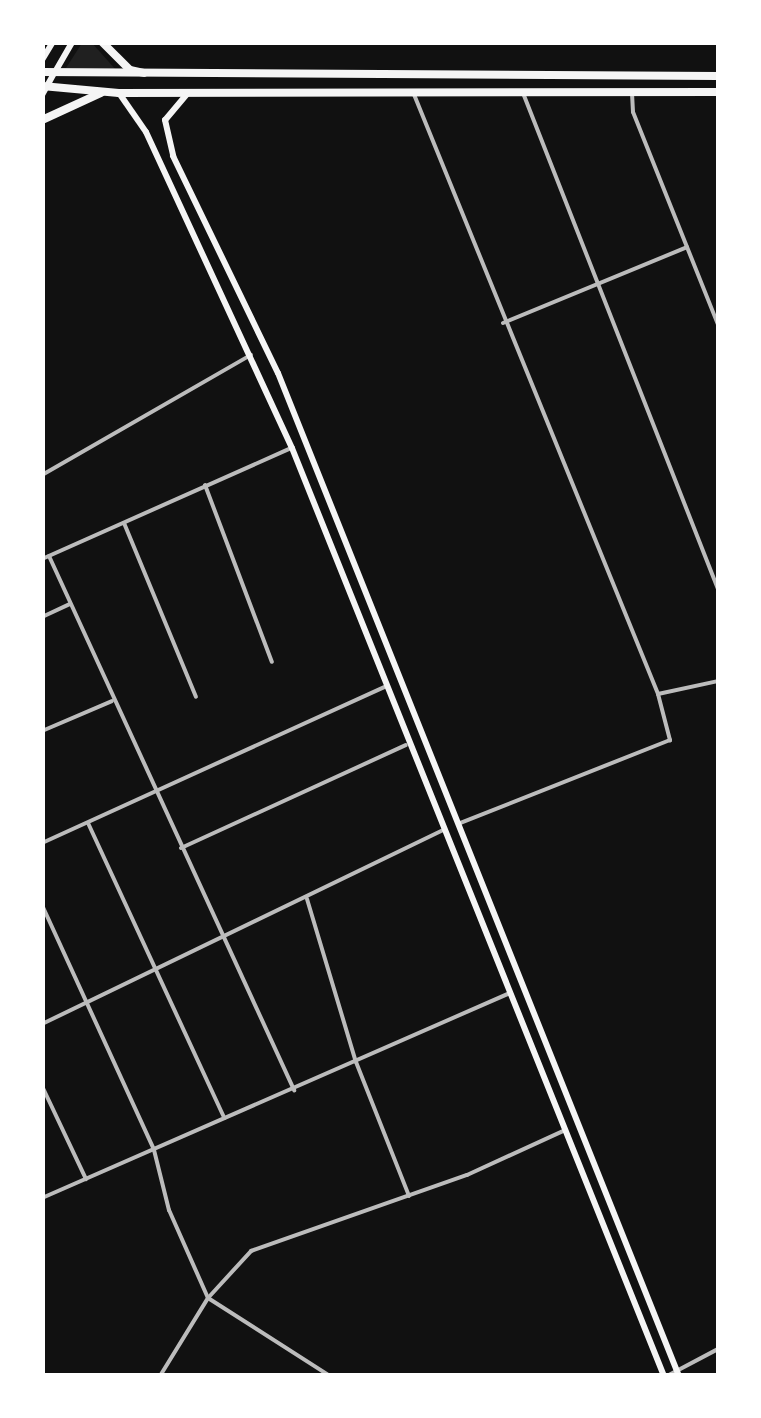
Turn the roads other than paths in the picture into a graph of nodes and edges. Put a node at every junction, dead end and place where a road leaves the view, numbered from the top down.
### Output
1 (53, 42) edge
2 (72, 42) edge
3 (102, 42) edge
4 (42, 60) edge
5 (42, 72) edge
6 (54, 73) junction
7 (718, 76) edge
8 (163, 78) junction
9 (44, 89) edge
10 (413, 92) junction
11 (632, 92) junction
12 (718, 92) edge
13 (102, 93) junction
14 (523, 93) junction
15 (120, 94) junction
16 (187, 94) junction
17 (42, 120) edge
18 (687, 247) junction
19 (598, 286) junction
20 (503, 323) junction
21 (718, 325) edge
22 (252, 355) junction
23 (292, 448) junction
24 (42, 474) edge
25 (205, 485) junction
26 (124, 523) junction
27 (46, 557) edge
28 (718, 590) edge
29 (71, 604) junction
30 (42, 617) edge
31 (272, 662) dead end
32 (718, 681) edge
33 (384, 688) junction
34 (658, 694) junction
35 (196, 698) dead end
36 (112, 700) junction
37 (42, 731) edge
38 (406, 745) junction
39 (154, 790) junction
40 (88, 822) junction
41 (457, 824) junction
42 (442, 830) junction
43 (42, 844) edge
44 (181, 848) junction
45 (307, 899) junction
46 (42, 905) edge
47 (224, 939) junction
48 (155, 971) junction
49 (512, 992) junction
50 (88, 1002) junction
51 (42, 1024) edge
52 (356, 1062) junction
53 (42, 1086) edge
54 (294, 1090) junction
55 (224, 1119) junction
56 (564, 1130) junction
57 (154, 1150) junction
58 (86, 1179) junction
59 (409, 1196) junction
60 (42, 1198) edge
61 (208, 1298) junction
62 (718, 1350) edge
63 (678, 1373) edge
64 (160, 1376) edge
65 (330, 1376) edge
66 (665, 1376) edge

1 - 4 main road
2 - 6 main road
3 - 8 highway
5 - 6 highway
6 - 8 highway
6 - 9 main road
7 - 8 highway
9 - 13 highway
10 - 14 highway
10 - 16 highway
10 - 20 street
11 - 12 highway
11 - 14 highway
11 - 18 street
13 - 15 highway
13 - 17 highway
14 - 19 street
15 - 16 highway
15 - 22 main road
16 - 41 main road
18 - 19 street
18 - 21 street
19 - 20 street
19 - 28 street
20 - 34 street
22 - 23 main road
22 - 24 street
23 - 25 street
23 - 33 main road
25 - 26 street
25 - 31 street
26 - 27 street
26 - 35 street
27 - 29 street
29 - 30 street
29 - 36 street
32 - 34 street
33 - 38 main road
33 - 39 street
34 - 41 street
36 - 37 street
36 - 39 street
38 - 42 main road
38 - 44 street
39 - 40 street
39 - 44 street
40 - 43 street
40 - 48 street
41 - 42 main road
41 - 63 main road
42 - 45 street
42 - 49 main road
44 - 47 street
45 - 47 street
45 - 52 street
46 - 50 street
47 - 48 street
47 - 54 street
48 - 50 street
48 - 55 street
49 - 52 street
49 - 56 main road
50 - 51 street
50 - 57 street
52 - 54 street
52 - 59 street
53 - 58 street
54 - 55 street
55 - 57 street
56 - 59 street
56 - 66 main road
57 - 58 street
57 - 61 street
58 - 60 street
59 - 61 street
61 - 64 street
61 - 65 street
62 - 63 street
63 - 66 street

